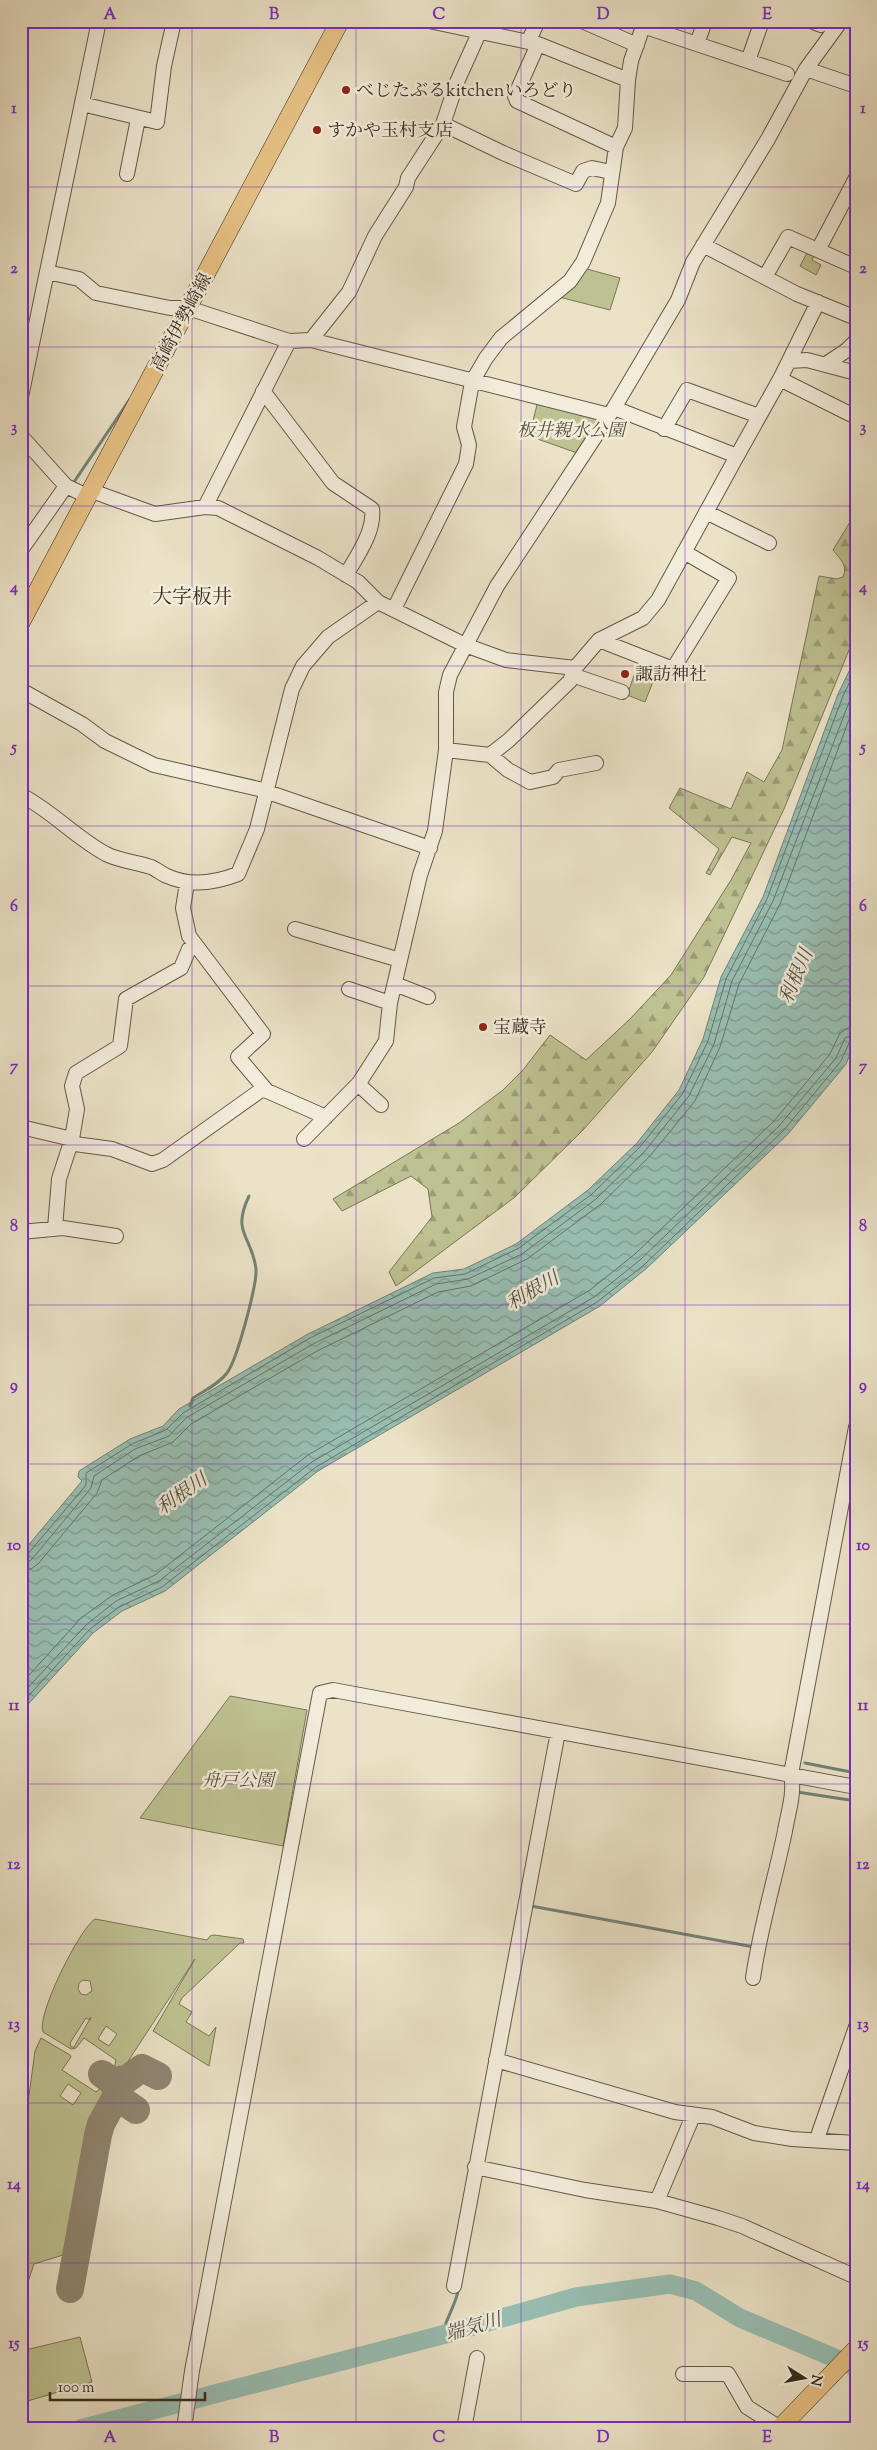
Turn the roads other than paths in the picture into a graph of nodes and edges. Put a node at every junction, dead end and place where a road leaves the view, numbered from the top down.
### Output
1 (99, 21) edge
2 (174, 21) edge
3 (340, 21) edge
4 (429, 21) edge
5 (538, 21) edge
6 (582, 21) edge
7 (705, 21) edge
8 (762, 21) edge
9 (811, 21) edge
10 (824, 21) edge
11 (841, 21) edge
12 (644, 24) edge
13 (481, 27) edge
14 (533, 43) junction
15 (697, 44) junction
16 (637, 45) junction
17 (748, 61) junction
18 (806, 69) junction
19 (787, 74) dead end
20 (628, 80) junction
21 (856, 86) edge
22 (82, 104) junction
23 (138, 119) junction
24 (444, 124) junction
25 (616, 146) junction
26 (611, 172) junction
27 (127, 174) dead end
28 (856, 178) edge
29 (703, 245) junction
30 (818, 250) junction
31 (856, 267) edge
32 (47, 272) junction
33 (765, 277) junction
34 (818, 302) junction
35 (188, 308) junction
36 (856, 318) edge
37 (311, 340) junction
38 (290, 341) junction
39 (856, 341) edge
40 (789, 361) junction
41 (826, 364) junction
42 (856, 373) edge
43 (780, 379) junction
44 (472, 382) junction
45 (263, 391) junction
46 (21, 397) edge
47 (856, 408) edge
48 (612, 412) junction
49 (759, 416) junction
50 (664, 429) junction
51 (21, 436) edge
52 (737, 456) junction
53 (66, 486) junction
54 (90, 494) junction
55 (204, 507) junction
56 (706, 512) junction
57 (769, 543) dead end
58 (21, 550) edge
59 (684, 552) junction
60 (346, 575) junction
61 (378, 602) junction
62 (394, 609) junction
63 (21, 622) edge
64 (599, 640) junction
65 (465, 645) junction
66 (574, 671) junction
67 (21, 690) edge
68 (622, 692) dead end
69 (446, 750) junction
70 (490, 756) junction
71 (596, 763) dead end
72 (267, 792) junction
73 (21, 795) edge
74 (430, 848) junction
75 (187, 883) junction
76 (295, 929) dead end
77 (195, 946) junction
78 (400, 960) junction
79 (395, 984) junction
80 (349, 989) dead end
81 (428, 997) dead end
82 (390, 1003) junction
83 (358, 1084) junction
84 (264, 1088) junction
85 (381, 1105) dead end
86 (326, 1117) junction
87 (21, 1127) edge
88 (304, 1138) dead end
89 (72, 1139) junction
90 (55, 1228) junction
91 (21, 1232) edge
92 (116, 1236) dead end
93 (856, 1427) edge
94 (852, 1466) edge
95 (558, 1732) junction
96 (791, 1774) junction
97 (856, 1787) edge
98 (752, 1978) dead end
99 (856, 2027) edge
100 (496, 2060) junction
101 (693, 2116) junction
102 (819, 2140) junction
103 (856, 2143) edge
104 (475, 2168) junction
105 (657, 2201) junction
106 (856, 2277) edge
107 (454, 2286) dead end
108 (856, 2349) edge
109 (477, 2358) dead end
110 (683, 2374) dead end
111 (185, 2426) edge
112 (779, 2428) edge
113 (464, 2429) edge

1 - 22 street
2 - 23 street
3 - 35 main road, 高崎伊勢崎線
4 - 13 street
5 - 14 street
6 - 16 street
7 - 15 street
8 - 17 street
9 - 10 street
11 - 18 street
12 - 15 street
12 - 16 street
13 - 14 street
13 - 24 street
14 - 20 street
14 - 25 street
15 - 17 street
16 - 20 street
17 - 19 street
18 - 21 street
18 - 29 street
20 - 25 street
22 - 23 street
22 - 32 street
23 - 27 street
24 - 26 street
24 - 37 street
25 - 26 street
26 - 44 street
28 - 30 street
29 - 33 street
29 - 48 street
30 - 31 street
30 - 33 street
32 - 35 street
32 - 46 street
33 - 34 street
34 - 36 street
34 - 40 street
35 - 38 street
35 - 54 main road, 高崎伊勢崎線
37 - 38 street
37 - 44 street
38 - 45 street
39 - 41 street
40 - 41 street
40 - 43 street
41 - 42 street
43 - 47 street
43 - 49 street
44 - 48 street
44 - 62 street
45 - 55 street
45 - 60 street
48 - 50 street
48 - 65 street
49 - 50 street
49 - 52 street
50 - 52 street
51 - 53 street
52 - 56 street
53 - 54 street
53 - 58 street
54 - 55 street
54 - 63 main road, 高崎伊勢崎線
55 - 60 street
56 - 57 street
56 - 59 street
59 - 64 street
59 - 64 street
60 - 61 street
61 - 62 street
61 - 72 street
62 - 65 street
64 - 66 street
65 - 66 street
65 - 69 street
66 - 68 street
66 - 70 street
67 - 72 street
69 - 70 street
69 - 74 street
70 - 71 street
72 - 74 street
72 - 75 street
73 - 75 street
74 - 78 street
75 - 77 street
76 - 78 street
77 - 84 street
77 - 89 street
78 - 79 street
79 - 81 street
79 - 82 street
80 - 82 street
82 - 83 street
83 - 85 street
83 - 86 street
84 - 86 street
84 - 89 street
86 - 88 street
87 - 89 street
89 - 90 street
90 - 91 street
90 - 92 street
93 - 94 street
94 - 96 street
95 - 96 street
95 - 100 street
95 - 111 street
96 - 97 street
96 - 98 street
99 - 102 street
100 - 101 street
100 - 104 street
101 - 102 street
101 - 105 street
102 - 103 street
104 - 105 street
104 - 107 street
105 - 106 street
108 - 112 main road
109 - 113 street
110 - 112 street

